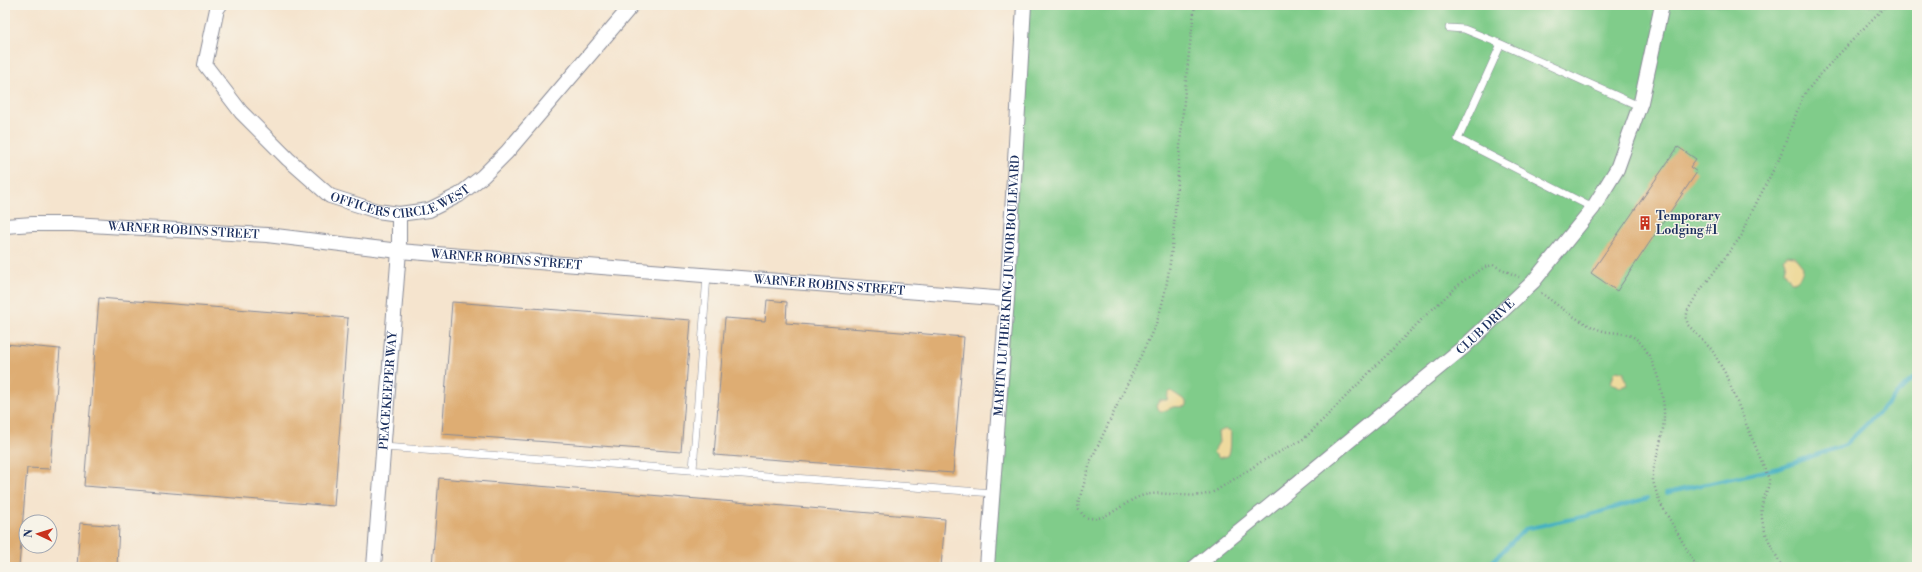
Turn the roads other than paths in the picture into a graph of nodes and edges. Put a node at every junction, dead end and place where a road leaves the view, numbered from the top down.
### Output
1 (220, 5) edge
2 (632, 5) edge
3 (1024, 5) edge
4 (1662, 5) edge
5 (1449, 28) dead end
6 (1501, 44) junction
7 (1639, 106) junction
8 (1593, 208) junction
9 (399, 214) junction
10 (5, 226) edge
11 (399, 251) junction
12 (707, 275) junction
13 (1008, 299) junction
14 (384, 447) junction
15 (693, 470) junction
16 (992, 493) junction
17 (374, 567) edge
18 (987, 567) edge
19 (1195, 567) edge

1 - 9 street, OFFICERS CIRCLE WEST
2 - 9 street, OFFICERS CIRCLE WEST
3 - 13 street, MARTIN LUTHER KING JUNIOR BOULEVARD
4 - 7 street, CLUB DRIVE
5 - 6 lane
6 - 7 lane
6 - 8 lane
7 - 8 street, CLUB DRIVE
8 - 19 street, CLUB DRIVE
9 - 11 street, PEACEKEEPER WAY
10 - 11 street, WARNER ROBINS STREET
11 - 12 street, WARNER ROBINS STREET
11 - 14 street, PEACEKEEPER WAY
12 - 13 street, WARNER ROBINS STREET
12 - 15 lane
13 - 16 street, MARTIN LUTHER KING JUNIOR BOULEVARD
14 - 15 lane
14 - 17 street, PEACEKEEPER WAY
15 - 16 lane
16 - 18 street, MARTIN LUTHER KING JUNIOR BOULEVARD

